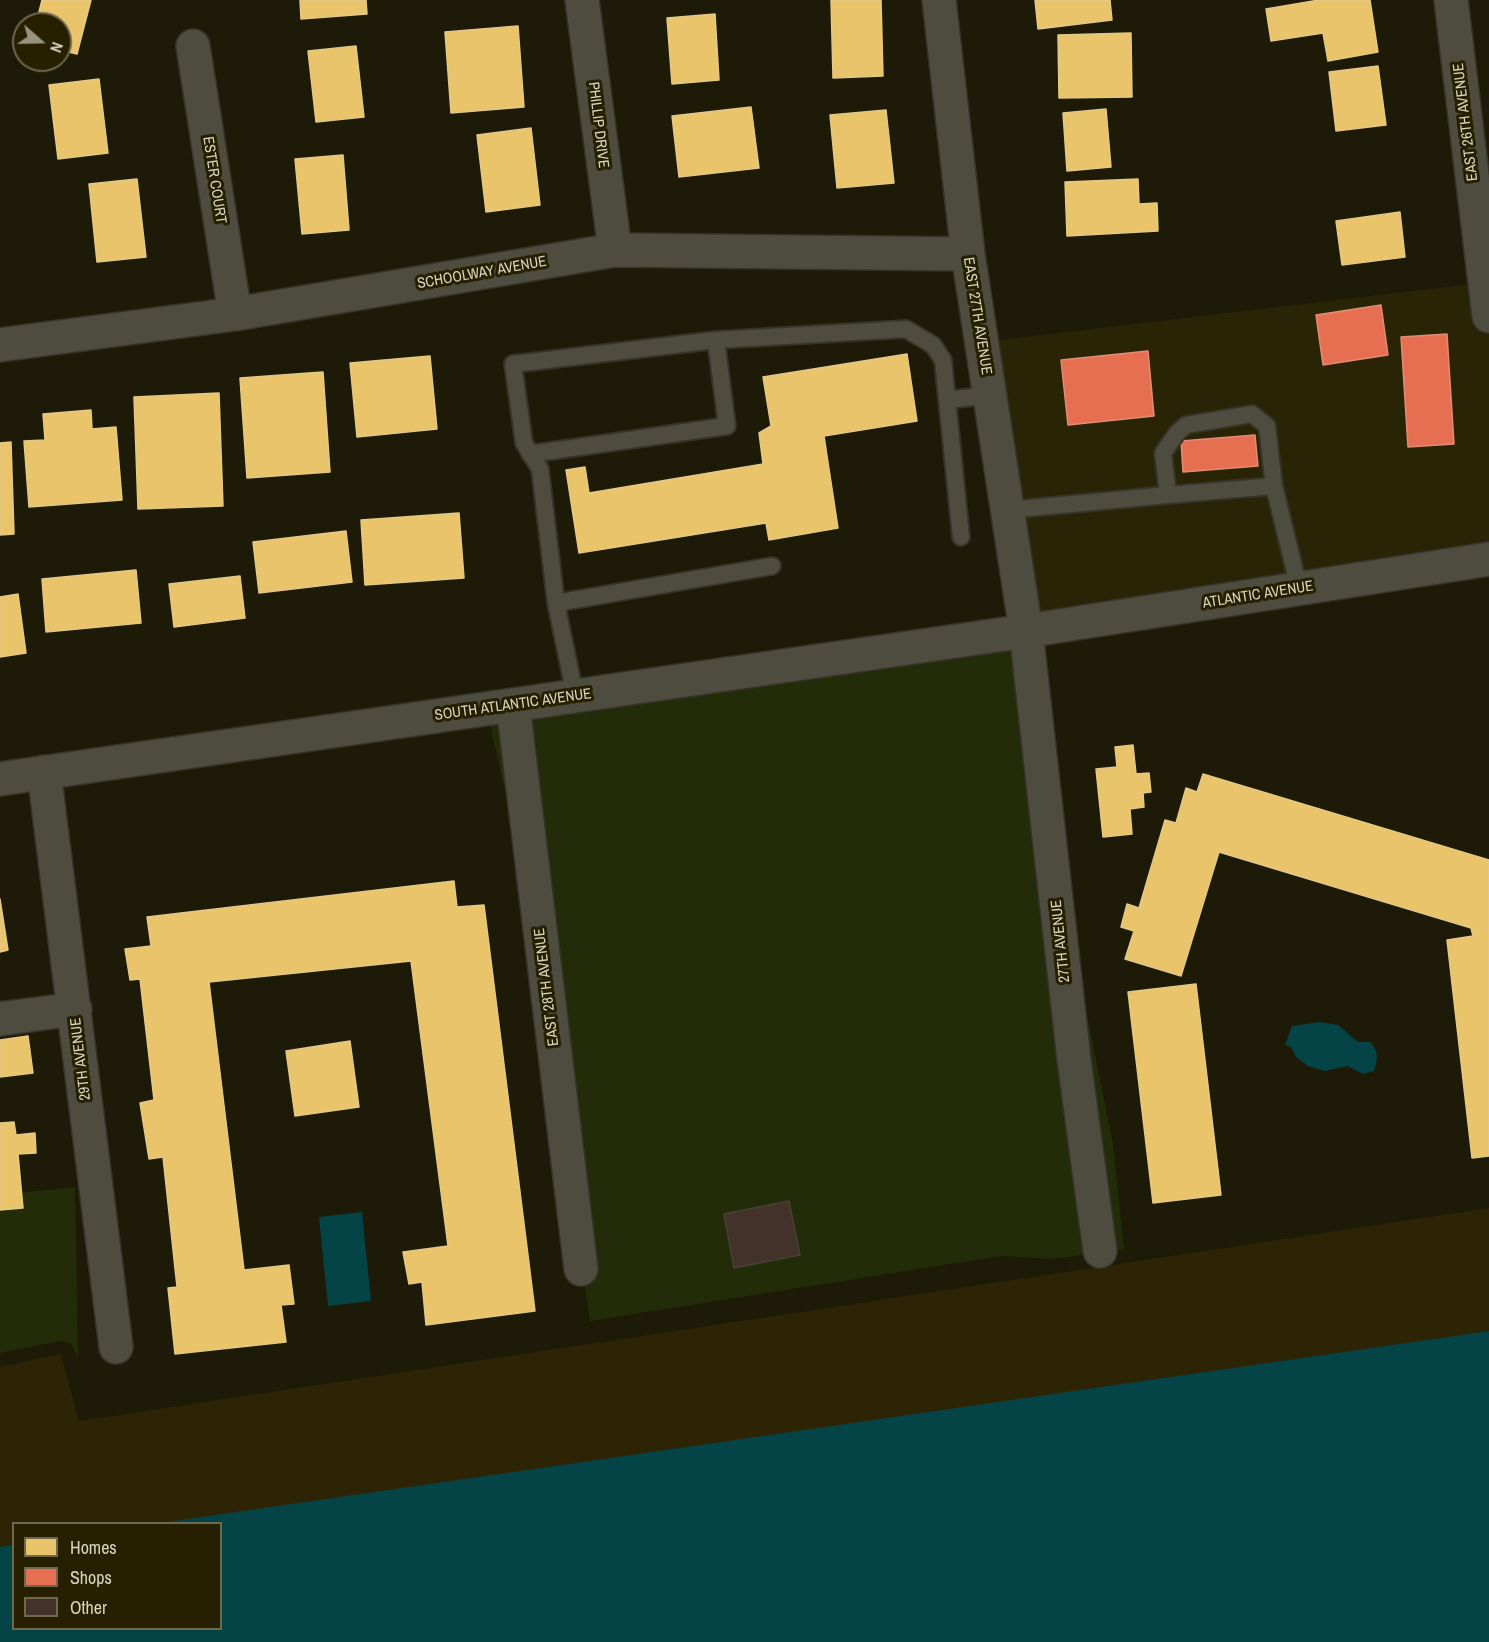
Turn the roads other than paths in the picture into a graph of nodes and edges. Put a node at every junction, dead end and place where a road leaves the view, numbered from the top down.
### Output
1 (582, 0) edge
2 (939, 0) edge
3 (1451, 0) edge
4 (193, 46) dead end
5 (615, 250) junction
6 (968, 254) junction
7 (1487, 282) edge
8 (235, 314) junction
9 (1489, 316) edge
10 (716, 340) junction
11 (0, 345) edge
12 (990, 395) junction
13 (947, 400) junction
14 (530, 454) junction
15 (1274, 486) junction
16 (1168, 495) junction
17 (1008, 510) junction
18 (961, 537) dead end
19 (1489, 559) edge
20 (772, 566) dead end
21 (1299, 588) junction
22 (556, 603) junction
23 (1026, 631) junction
24 (575, 695) junction
25 (513, 705) junction
26 (44, 772) junction
27 (0, 779) edge
28 (75, 1009) junction
29 (0, 1019) edge
30 (1100, 1251) dead end
31 (581, 1269) dead end
32 (116, 1347) dead end

1 - 5 street, PHILLIP DRIVE
2 - 6 street, EAST 27TH AVENUE
3 - 7 street, EAST 26TH AVENUE
4 - 8 street, ESTER COURT
5 - 6 street, SCHOOLWAY AVENUE
5 - 8 street, SCHOOLWAY AVENUE
6 - 12 street, EAST 27TH AVENUE
7 - 9 street, EAST 26TH AVENUE
8 - 11 street, SCHOOLWAY AVENUE
10 - 13 lane
10 - 14 lane
10 - 14 lane
12 - 13 lane
12 - 17 street, EAST 27TH AVENUE
13 - 18 lane
14 - 22 lane
15 - 16 lane
15 - 16 lane
15 - 21 lane
16 - 17 lane
17 - 23 street, EAST 27TH AVENUE
19 - 21 street, ATLANTIC AVENUE
20 - 22 lane
21 - 23 street, ATLANTIC AVENUE
22 - 24 lane
23 - 24 street, SOUTH ATLANTIC AVENUE
23 - 30 street, 27TH AVENUE
24 - 25 street, SOUTH ATLANTIC AVENUE
25 - 26 street, SOUTH ATLANTIC AVENUE
25 - 31 street, EAST 28TH AVENUE
26 - 27 street, SOUTH ATLANTIC AVENUE
26 - 28 street, 29TH AVENUE
28 - 29 street
28 - 32 street, 29TH AVENUE

